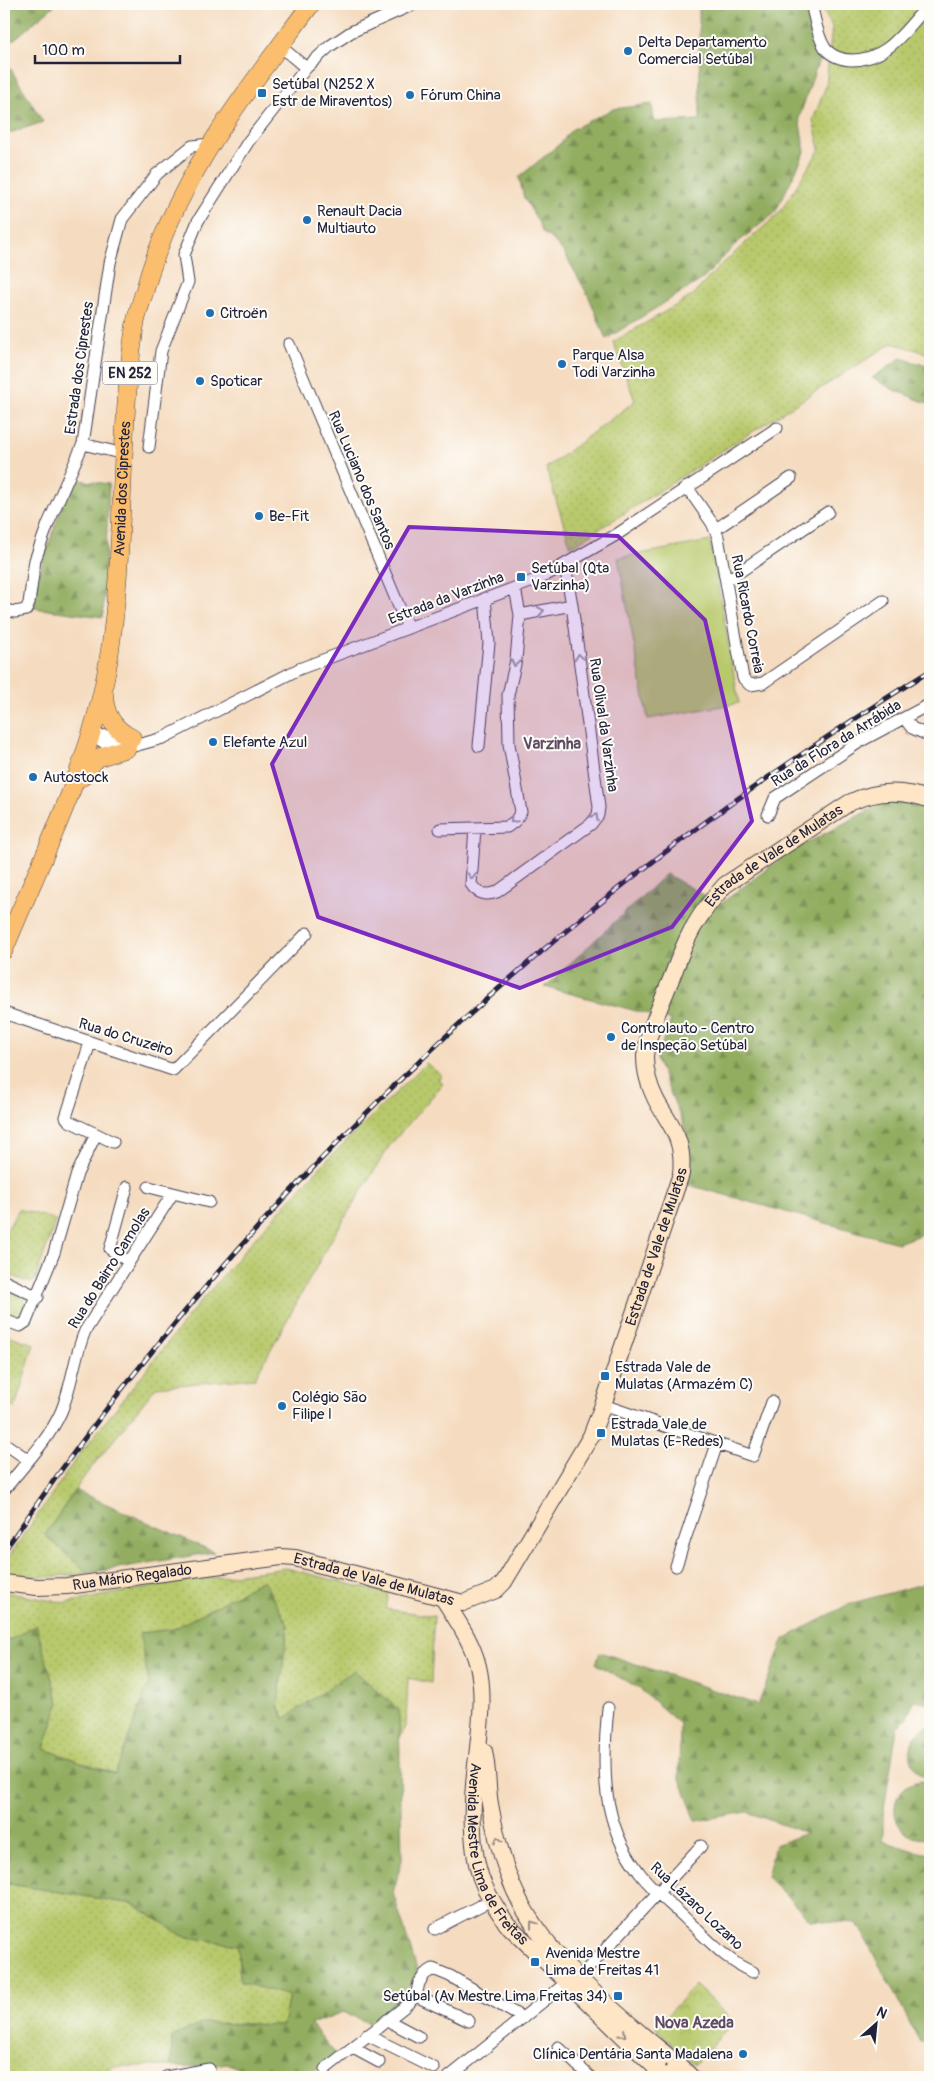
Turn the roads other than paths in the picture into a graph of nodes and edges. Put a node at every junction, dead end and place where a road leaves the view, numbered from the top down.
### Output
1 (311, 4) edge
2 (414, 4) edge
3 (811, 4) edge
4 (930, 4) edge
5 (280, 46) junction
6 (306, 68) junction
7 (210, 144) junction
8 (289, 344) dead end
9 (777, 428) dead end
10 (83, 444) junction
11 (149, 447) dead end
12 (124, 454) junction
13 (791, 478) dead end
14 (688, 487) junction
15 (828, 512) dead end
16 (716, 529) junction
17 (565, 566) junction
18 (726, 581) junction
19 (515, 588) junction
20 (485, 598) junction
21 (883, 601) dead end
22 (572, 605) junction
23 (4, 610) edge
24 (520, 615) junction
25 (408, 628) junction
26 (104, 683) junction
27 (930, 704) edge
28 (904, 718) junction
29 (91, 735) junction
30 (930, 736) edge
31 (129, 743) junction
32 (479, 746) dead end
33 (72, 795) junction
34 (930, 800) edge
35 (768, 816) dead end
36 (475, 828) junction
37 (440, 829) dead end
38 (307, 933) dead end
39 (4, 950) edge
40 (4, 1013) edge
41 (90, 1043) junction
42 (96, 1134) junction
43 (113, 1142) dead end
44 (127, 1187) dead end
45 (150, 1187) dead end
46 (173, 1193) junction
47 (209, 1202) dead end
48 (129, 1262) junction
49 (4, 1281) edge
50 (38, 1297) junction
51 (4, 1320) edge
52 (772, 1402) dead end
53 (603, 1405) junction
54 (4, 1443) edge
55 (717, 1444) junction
56 (27, 1459) junction
57 (4, 1490) edge
58 (260, 1559) joint
59 (676, 1566) dead end
60 (4, 1583) edge
61 (443, 1598) junction
62 (608, 1708) dead end
63 (480, 1735) junction
64 (701, 1846) dead end
65 (508, 1875) junction
66 (484, 1884) junction
67 (658, 1892) junction
68 (491, 1900) junction
69 (520, 1903) junction
70 (501, 1914) junction
71 (435, 1929) dead end
72 (754, 1972) dead end
73 (573, 1980) junction
74 (416, 1996) junction
75 (523, 2018) junction
76 (387, 2020) junction
77 (469, 2021) dead end
78 (367, 2035) junction
79 (419, 2037) dead end
80 (558, 2047) dead end
81 (353, 2048) junction
82 (379, 2062) dead end
83 (434, 2068) dead end
84 (325, 2069) dead end
85 (210, 2070) dead end
86 (662, 2071) edge
87 (166, 2077) edge
88 (449, 2077) edge
89 (590, 2077) edge
90 (690, 2077) edge

1 - 5 main road, EN 252
2 - 6 street
3 - 4 street
5 - 6 street
5 - 7 main road, Avenida dos Ciprestes / EN 252
6 - 11 street
7 - 10 street, Estrada dos Ciprestes
7 - 12 main road, Avenida dos Ciprestes / EN 252
8 - 25 street, Rua Luciano dos Santos
9 - 14 street, Estrada da Varzinha
10 - 12 street
10 - 23 street, Estrada dos Ciprestes
12 - 26 main road, Avenida dos Ciprestes / EN 252
13 - 16 street
14 - 16 street, Rua Ricardo Correia
14 - 17 street, Estrada da Varzinha
15 - 18 street
16 - 18 street, Rua Ricardo Correia
17 - 19 street, Estrada da Varzinha
17 - 22 street
18 - 21 street, Rua Ricardo Correia
19 - 20 street, Estrada da Varzinha
19 - 24 street
20 - 25 street, Estrada da Varzinha
20 - 32 street
24 -> 22 street
36 -> 22 street, Rua Olival da Varzinha
24 -> 36 street
25 - 31 street, Estrada da Varzinha
26 - 29 main road, Avenida dos Ciprestes / EN 252
26 - 31 main road
27 - 28 street, Rua da Flora da Arrábida
28 - 30 street
28 - 35 street, Rua da Flora da Arrábida
29 - 31 street, Estrada da Varzinha
29 - 33 main road, Avenida dos Ciprestes / EN 252
31 - 33 main road
33 - 39 main road, Avenida dos Ciprestes / EN 252
34 - 53 main road, Estrada de Vale de Mulatas
36 - 37 street
38 - 41 street, Rua do Cruzeiro
40 - 41 street, Rua do Cruzeiro
41 - 42 street
42 - 43 street
42 - 50 street
44 - 48 street
45 - 46 street
46 - 47 street
46 - 48 street, Rua do Bairro Camolas
48 - 56 street, Rua do Bairro Camolas
49 - 50 street
50 - 51 street
52 - 55 street
53 - 55 street
53 - 61 main road, Estrada de Vale de Mulatas
54 - 56 street
55 - 59 street
56 - 57 street, Rua do Bairro Camolas
58 - 60 main road, Rua Mário Regalado
58 - 61 main road, Estrada de Vale de Mulatas
61 - 63 main road, Avenida Mestre Lima de Freitas
62 - 67 street, Rua Lázaro Lozano
65 -> 63 main road, Avenida Mestre Lima de Freitas
63 - 66 main road, Avenida Mestre Lima de Freitas
64 - 67 street
65 - 66 main road
65 - 69 main road, Avenida Mestre Lima de Freitas
66 - 68 main road, Avenida Mestre Lima de Freitas
67 - 72 street, Rua Lázaro Lozano
67 - 73 street
68 - 70 main road, Avenida Mestre Lima de Freitas
68 - 71 street
69 - 70 main road
73 -> 69 main road, Avenida Mestre Lima de Freitas
70 - 73 main road, Avenida Mestre Lima de Freitas
73 - 75 street
73 - 86 main road, Avenida Mestre Lima de Freitas
74 - 75 street
74 - 76 street
74 - 77 street
75 - 88 street
76 - 78 street
76 - 79 street
78 - 81 street
78 - 83 street
80 - 89 street
81 - 82 street
81 - 84 street
85 - 87 street
86 - 90 main road, Avenida Mestre Lima de Freitas

